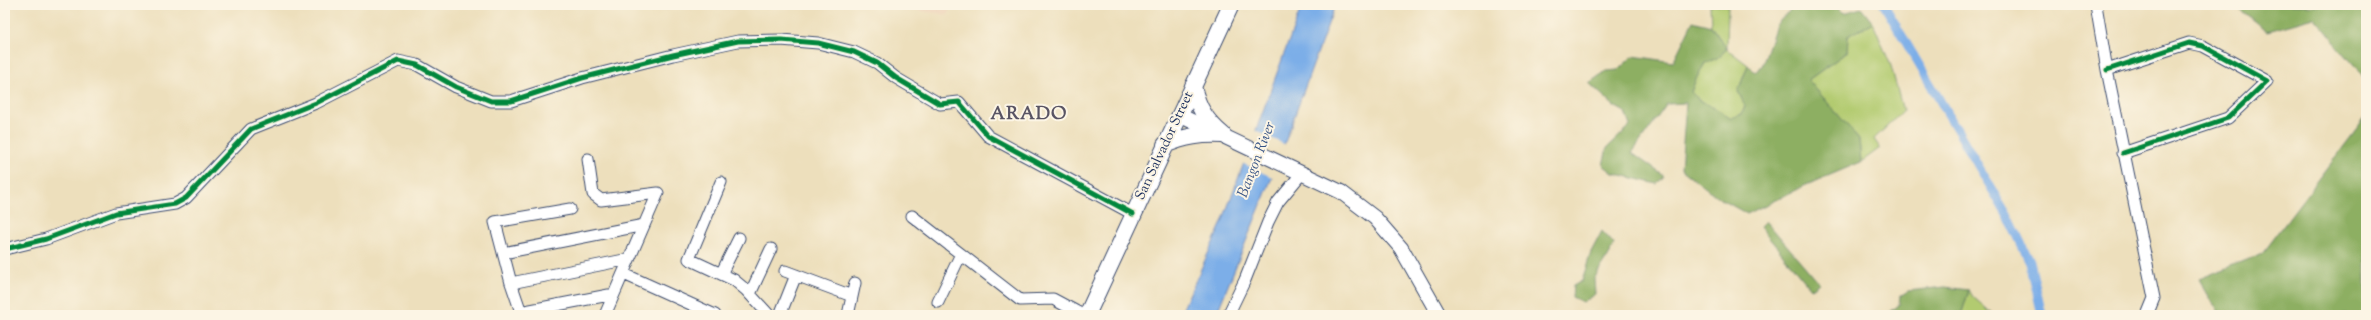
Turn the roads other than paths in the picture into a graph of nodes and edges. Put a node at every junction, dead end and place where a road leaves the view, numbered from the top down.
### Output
1 (1230, 5) edge
2 (2096, 5) edge
3 (2107, 70) junction
4 (1193, 86) junction
5 (1179, 115) junction
6 (1229, 138) junction
7 (1165, 145) junction
8 (2123, 152) junction
9 (588, 159) dead end
10 (1299, 172) junction
11 (721, 182) dead end
12 (570, 209) dead end
13 (1133, 214) junction
14 (912, 216) dead end
15 (644, 225) junction
16 (739, 238) dead end
17 (771, 248) dead end
18 (5, 249) edge
19 (503, 253) junction
20 (961, 254) junction
21 (630, 259) junction
22 (785, 271) dead end
23 (624, 274) junction
24 (721, 274) junction
25 (796, 275) junction
26 (511, 283) junction
27 (855, 283) dead end
28 (614, 294) junction
29 (750, 294) junction
30 (852, 296) junction
31 (938, 302) dead end
32 (521, 314) edge
33 (785, 314) edge
34 (605, 315) edge
35 (715, 315) edge
36 (769, 315) edge
37 (848, 315) edge
38 (1083, 315) edge
39 (1087, 315) edge
40 (1228, 315) edge
41 (1439, 315) edge
42 (2147, 315) edge

1 - 4 highway, San Salvador Street
2 - 3 street
3 - 8 street
3 - 8 street
4 - 5 highway, San Salvador Street
4 - 6 highway
5 - 6 main road
5 - 7 highway, San Salvador Street
6 - 7 highway
6 - 10 main road
7 - 13 highway, San Salvador Street
8 - 42 street
9 - 15 street
10 - 40 street
10 - 41 main road
11 - 24 street
12 - 19 street
13 - 18 street
13 - 39 highway, San Salvador Street
14 - 20 street
15 - 19 street
15 - 21 street
16 - 24 street
17 - 29 street
19 - 26 street
20 - 31 street
20 - 38 street
21 - 23 street
21 - 26 street
22 - 25 street
23 - 28 street
23 - 35 street
24 - 29 street
25 - 30 street
25 - 33 street
26 - 32 street
27 - 30 street
28 - 32 street
28 - 34 street
29 - 36 street
30 - 37 street

